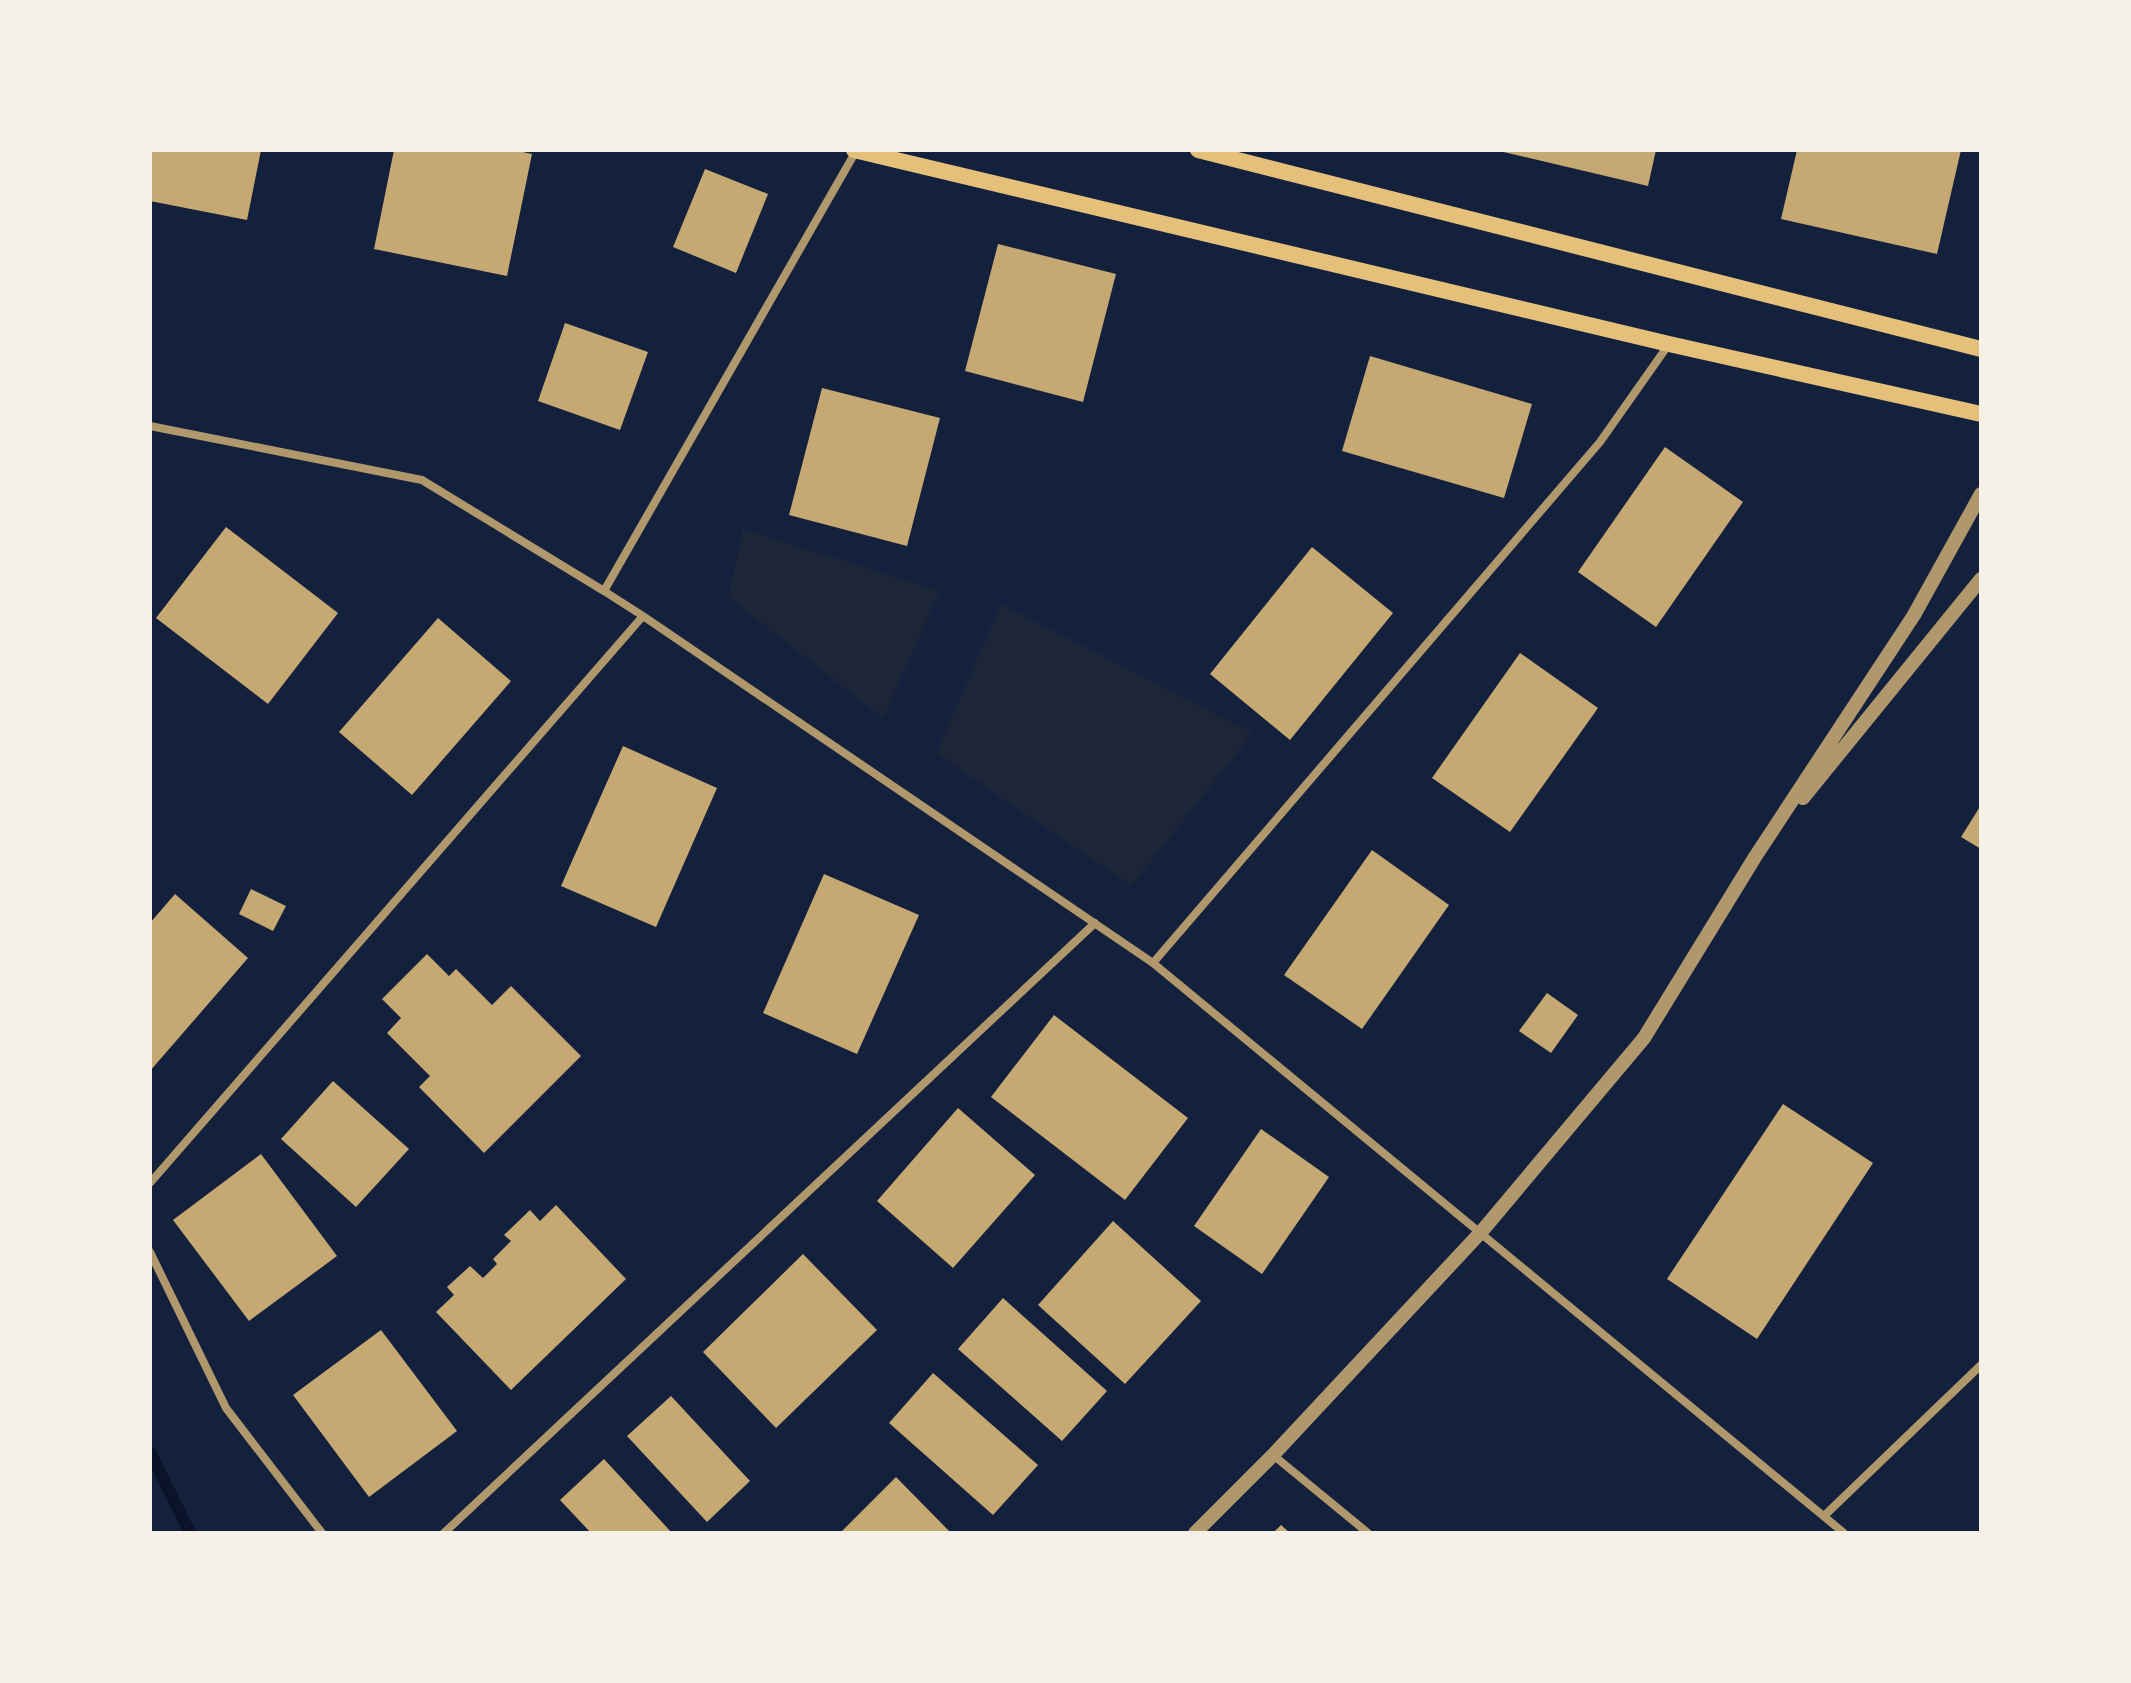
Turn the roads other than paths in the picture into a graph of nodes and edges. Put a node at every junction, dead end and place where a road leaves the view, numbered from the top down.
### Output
1 (855, 150) edge
2 (1198, 150) edge
3 (1669, 344) junction
4 (1981, 349) edge
5 (1981, 414) edge
6 (150, 426) edge
7 (1981, 494) edge
8 (1981, 579) edge
9 (604, 591) junction
10 (643, 616) junction
11 (1755, 857) junction
12 (1095, 923) junction
13 (1153, 963) junction
14 (150, 1183) edge
15 (1482, 1231) junction
16 (150, 1252) edge
17 (1981, 1365) edge
18 (1273, 1455) junction
19 (1824, 1516) junction
20 (322, 1533) edge
21 (444, 1533) edge
22 (1195, 1533) edge
23 (1368, 1533) edge
24 (1844, 1533) edge

1 - 3 main road
1 - 9 street
2 - 4 main road
3 - 5 main road
3 - 13 street
6 - 9 street
7 - 11 street
8 - 11 street
9 - 10 street
10 - 12 street
10 - 14 street
11 - 15 street
12 - 13 street
12 - 21 street
13 - 15 street
15 - 18 street
15 - 19 street
16 - 20 street
17 - 19 street
18 - 22 street
18 - 23 street
19 - 24 street

